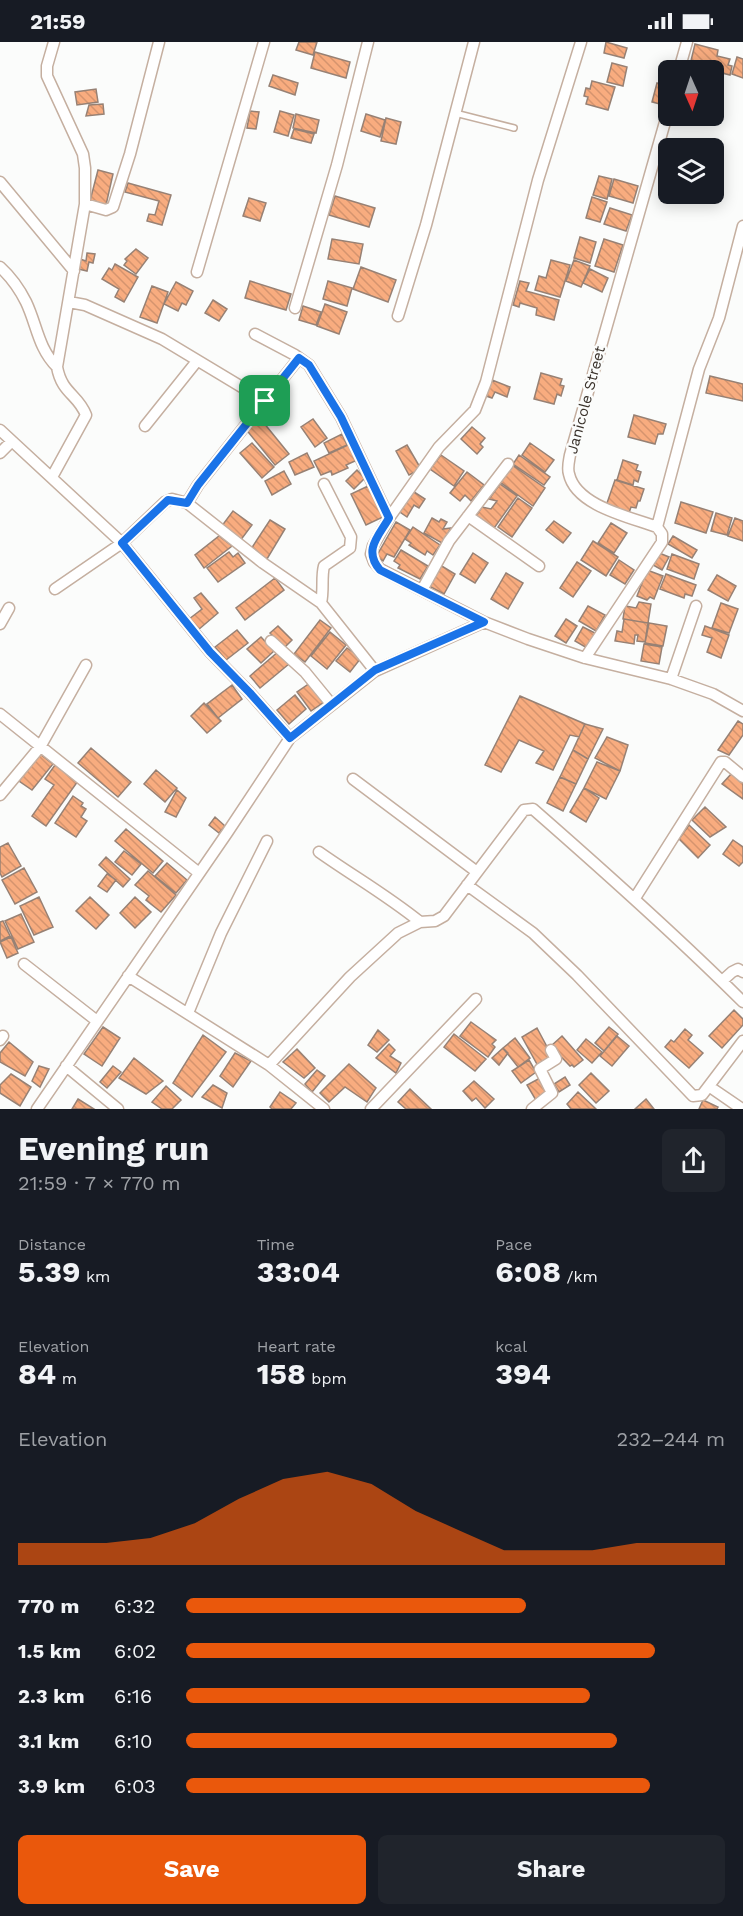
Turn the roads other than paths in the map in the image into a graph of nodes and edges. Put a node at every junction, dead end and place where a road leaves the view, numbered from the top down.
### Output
1 (54, 42) edge
2 (159, 42) edge
3 (264, 42) edge
4 (368, 42) edge
5 (474, 42) edge
6 (581, 42) edge
7 (687, 42) edge
8 (682, 60) edge
9 (455, 113) junction
10 (664, 126) edge
11 (514, 128) dead end
12 (0, 182) edge
13 (85, 204) junction
14 (743, 226) edge
15 (0, 267) edge
16 (74, 271) junction
17 (197, 272) dead end
18 (69, 302) junction
19 (295, 308) dead end
20 (398, 316) dead end
21 (255, 334) dead end
22 (299, 358) junction
23 (197, 361) junction
24 (57, 367) junction
25 (265, 401) junction
26 (145, 426) dead end
27 (0, 430) edge
28 (12, 441) junction
29 (0, 453) edge
30 (508, 464) dead end
31 (52, 477) junction
32 (324, 484) dead end
33 (187, 503) junction
34 (468, 516) junction
35 (389, 518) junction
36 (657, 527) junction
37 (122, 543) junction
38 (539, 566) dead end
39 (55, 589) dead end
40 (422, 590) junction
41 (321, 603) junction
42 (696, 606) dead end
43 (9, 608) dead end
44 (484, 622) junction
45 (0, 624) edge
46 (271, 641) dead end
47 (585, 658) junction
48 (86, 665) dead end
49 (375, 670) junction
50 (671, 679) junction
51 (332, 705) junction
52 (743, 711) edge
53 (0, 714) edge
54 (290, 738) junction
55 (39, 747) junction
56 (743, 777) edge
57 (353, 779) dead end
58 (0, 795) edge
59 (267, 841) dead end
60 (320, 852) dead end
61 (477, 872) junction
62 (199, 873) junction
63 (467, 885) junction
64 (635, 898) junction
65 (420, 922) junction
66 (24, 964) dead end
67 (743, 972) edge
68 (128, 976) junction
69 (722, 981) junction
70 (476, 999) dead end
71 (743, 1002) edge
72 (188, 1013) junction
73 (97, 1021) junction
74 (743, 1041) edge
75 (551, 1050) dead end
76 (269, 1065) junction
77 (66, 1066) junction
78 (710, 1087) junction
79 (37, 1109) edge
80 (118, 1109) edge
81 (324, 1109) edge
82 (371, 1109) edge
83 (532, 1109) edge
84 (742, 1109) edge

1 - 13 street
2 - 13 street
3 - 17 street
4 - 19 street
5 - 9 street
6 - 35 street
7 - 8 street
9 - 11 lane
9 - 20 street
10 - 36 street, Janicole Street
12 - 16 street
13 - 16 street
14 - 36 street
15 - 24 street
16 - 18 street
18 - 23 street
18 - 24 street
21 - 22 street
22 - 25 street
22 - 35 street
23 - 25 street
23 - 26 street
24 - 31 street
25 - 33 street
27 - 28 street
28 - 29 street
28 - 31 street
30 - 34 street
31 - 37 street
32 - 41 street
33 - 37 street
33 - 41 street
34 - 38 street
34 - 40 street
35 - 40 street
36 - 47 street
37 - 39 street
37 - 54 street
40 - 44 street
41 - 49 street
42 - 50 street
43 - 45 street
44 - 47 street
44 - 49 street
46 - 51 street
47 - 50 street
48 - 55 street
49 - 51 street
50 - 52 street
51 - 54 street
53 - 55 street
54 - 62 street
55 - 58 street
55 - 62 street
56 - 64 street
57 - 61 street
59 - 72 street
60 - 65 street
61 - 63 street
61 - 64 street
62 - 68 street
63 - 65 street
63 - 78 street
64 - 69 street
65 - 76 street
66 - 73 street
67 - 69 street
68 - 72 street
68 - 73 street
69 - 71 street
70 - 82 street
72 - 76 street
73 - 77 street
74 - 78 street
75 - 83 street
76 - 81 street
77 - 79 street
77 - 80 street
78 - 84 street

